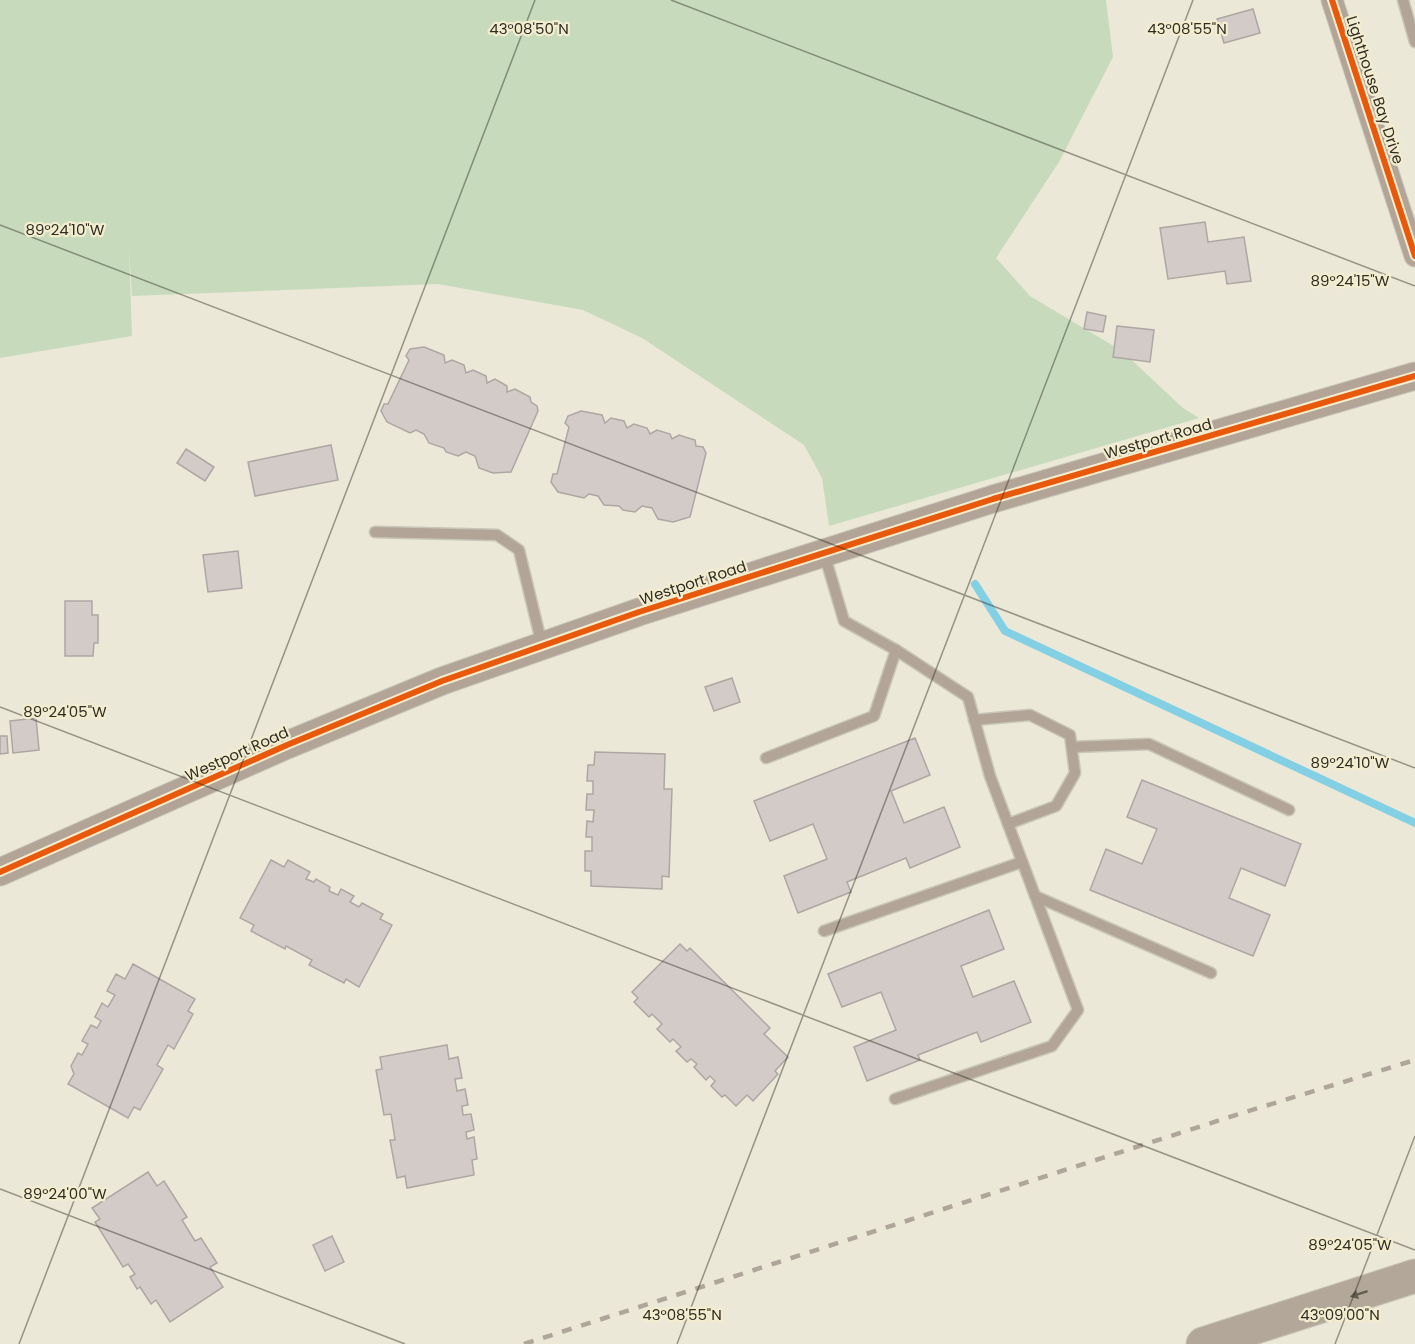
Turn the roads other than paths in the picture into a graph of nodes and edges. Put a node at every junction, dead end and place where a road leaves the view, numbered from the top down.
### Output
1 (1332, 0) edge
2 (1403, 0) edge
3 (1415, 42) edge
4 (1415, 256) edge
5 (1415, 376) edge
6 (375, 532) dead end
7 (824, 553) junction
8 (542, 646) junction
9 (896, 650) junction
10 (975, 720) junction
11 (1072, 747) junction
12 (766, 758) dead end
13 (1288, 810) dead end
14 (1008, 824) junction
15 (1023, 862) junction
16 (0, 872) edge
17 (1035, 896) junction
18 (824, 931) dead end
19 (1212, 973) dead end
20 (895, 1099) dead end
21 (1415, 1276) edge
22 (1203, 1344) edge

1 - 4 street, Lighthouse Bay Drive
2 - 3 lane
5 - 7 street, Westport Road
6 - 8 lane
7 - 8 street, Westport Road
7 - 9 lane
8 - 16 street, Westport Road
9 - 10 lane
9 - 12 lane
10 - 11 lane
10 - 14 lane
11 - 13 lane
11 - 14 lane
14 - 15 lane
15 - 17 lane
15 - 18 lane
17 - 19 lane
17 - 20 lane
21 -> 22 main road

